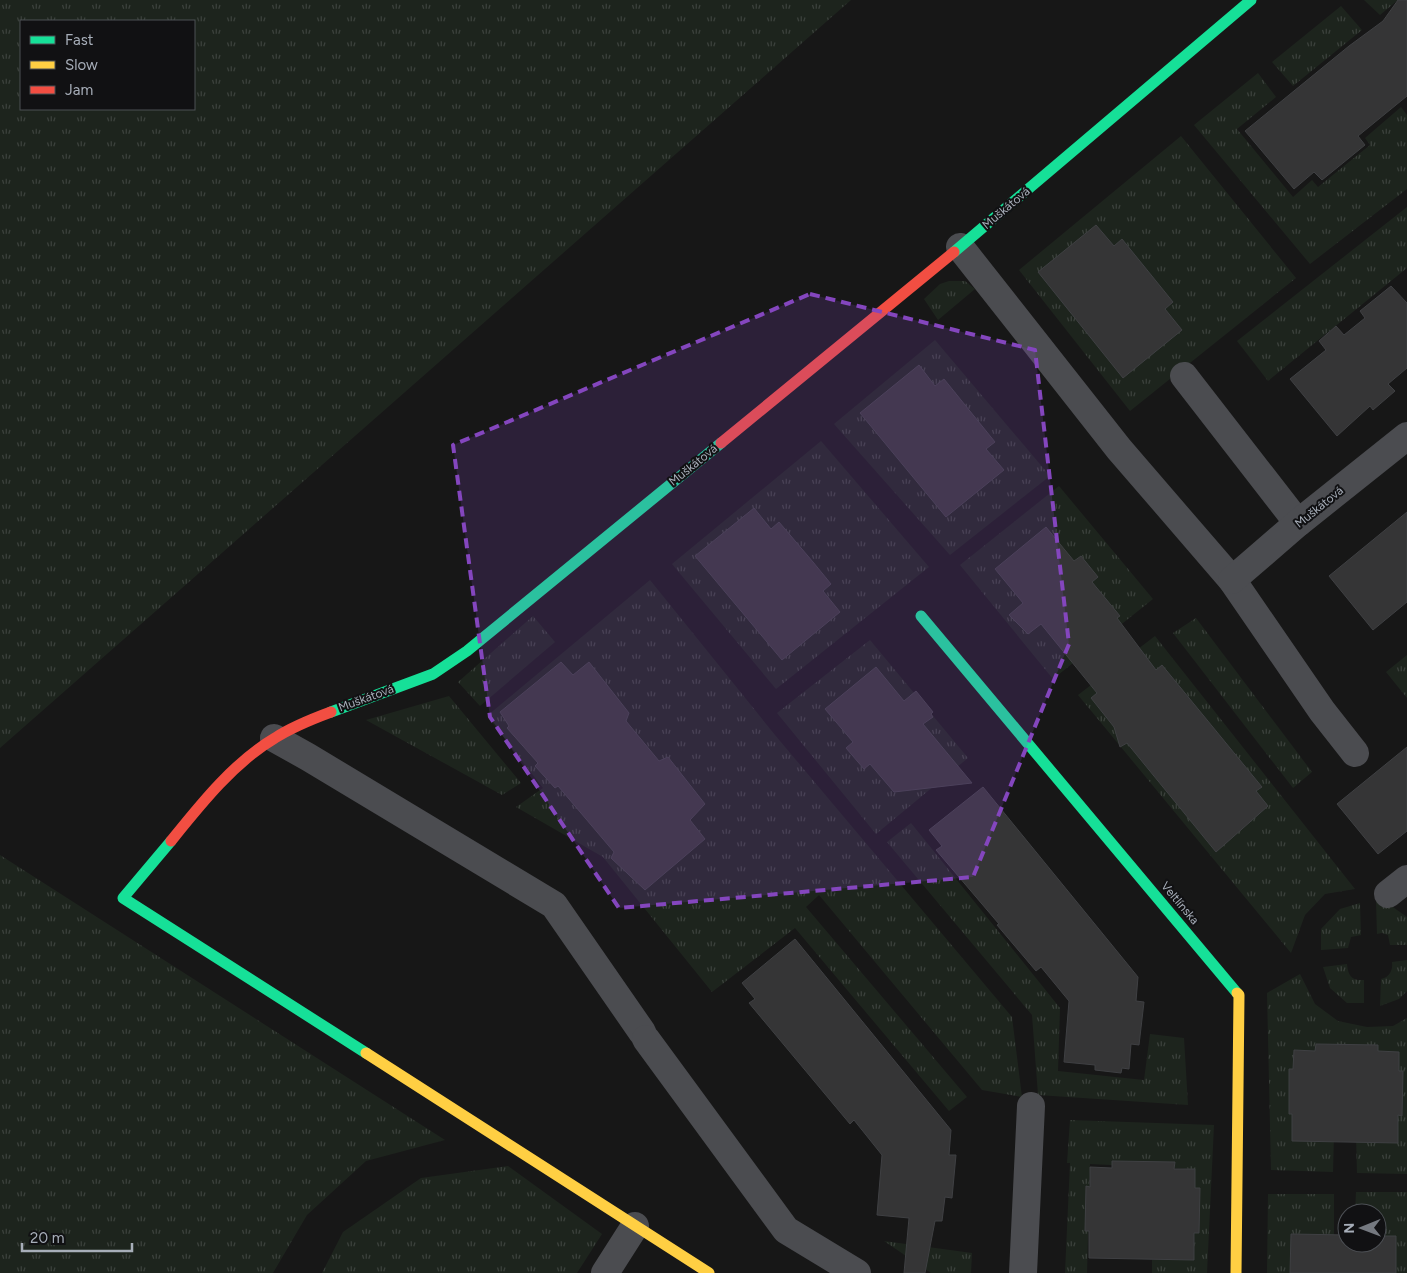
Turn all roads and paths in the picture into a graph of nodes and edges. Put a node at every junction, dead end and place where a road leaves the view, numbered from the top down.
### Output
1 (1251, 0) edge
2 (960, 247) junction
3 (1184, 376) dead end
4 (1407, 436) edge
5 (1298, 523) junction
6 (1232, 580) junction
7 (921, 616) dead end
8 (274, 738) junction
9 (1355, 753) dead end
10 (1031, 1106) dead end
11 (635, 1226) junction
12 (605, 1273) edge
13 (709, 1273) edge
14 (857, 1273) edge
15 (1023, 1273) edge
16 (1236, 1273) edge

1 - 2 street, Muškátová
2 - 6 street
2 - 8 street, Muškátová
3 - 5 street
4 - 5 street, Muškátová
5 - 6 street, Muškátová
6 - 9 street
7 - 16 street, Veltlínska
8 - 11 street, Muškátová
8 - 14 street
10 - 15 street
11 - 12 street
11 - 13 street

